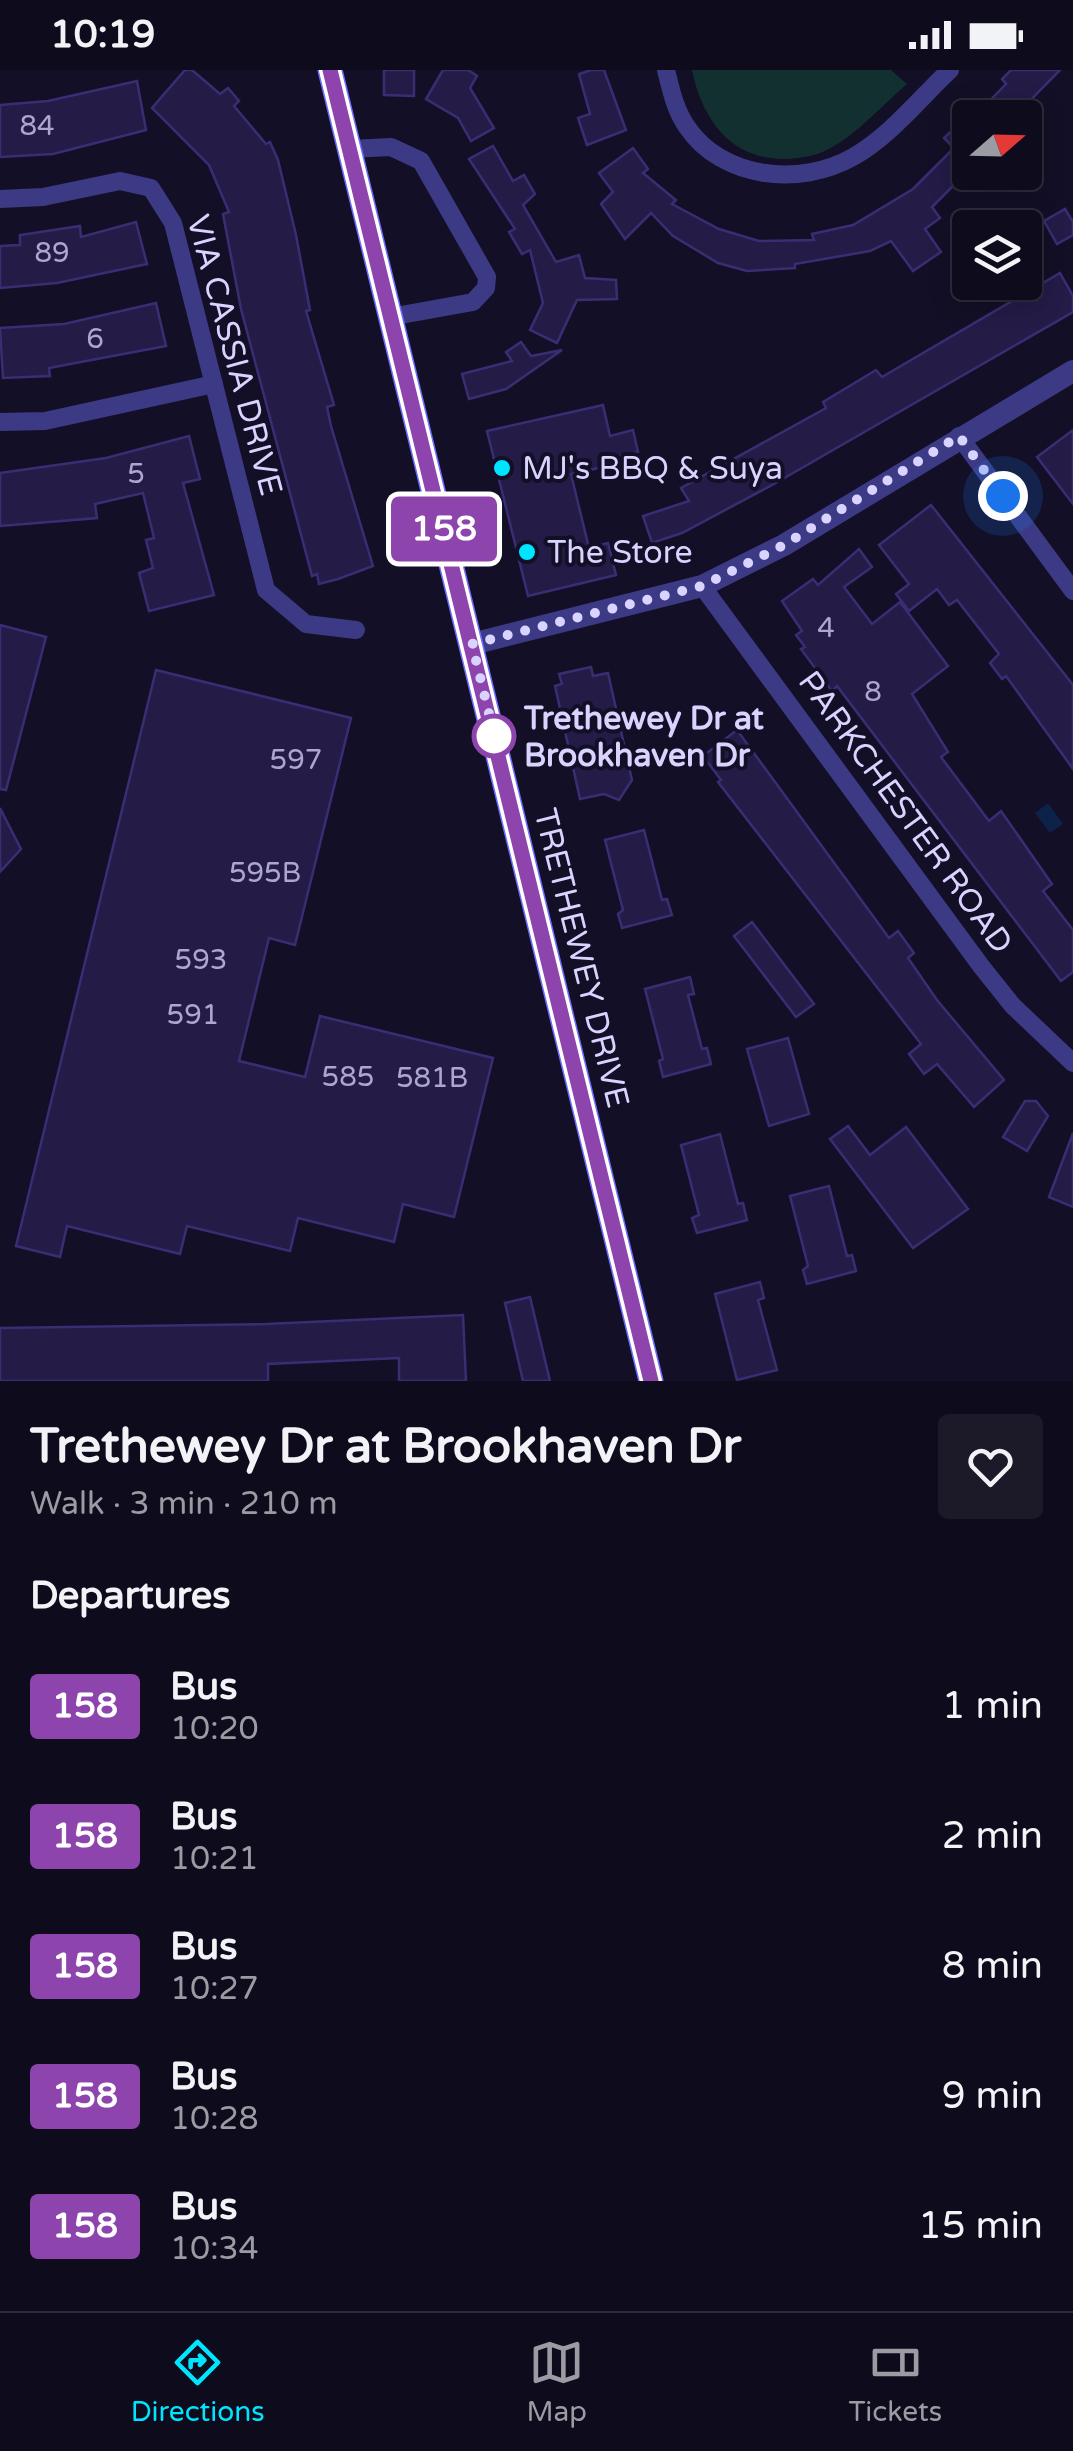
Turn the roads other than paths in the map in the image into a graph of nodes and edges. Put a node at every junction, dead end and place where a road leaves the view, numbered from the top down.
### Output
1 (330, 70) edge
2 (666, 70) edge
3 (950, 70) edge
4 (350, 149) junction
5 (0, 199) edge
6 (390, 317) junction
7 (1073, 371) edge
8 (214, 384) junction
9 (0, 422) edge
10 (959, 436) junction
11 (702, 586) junction
12 (1073, 590) edge
13 (356, 630) dead end
14 (472, 644) junction
15 (1073, 1063) edge
16 (651, 1381) edge

1 - 4 main road, TRETHEWEY DRIVE
2 - 3 street
4 - 6 main road, TRETHEWEY DRIVE
4 - 6 street
5 - 8 street, VIA CASSIA DRIVE
6 - 14 main road, TRETHEWEY DRIVE
7 - 10 street
8 - 9 street
8 - 13 street, VIA CASSIA DRIVE
10 - 11 street
10 - 12 street
11 - 14 street
11 - 15 street, PARKCHESTER ROAD
14 - 16 main road, TRETHEWEY DRIVE

